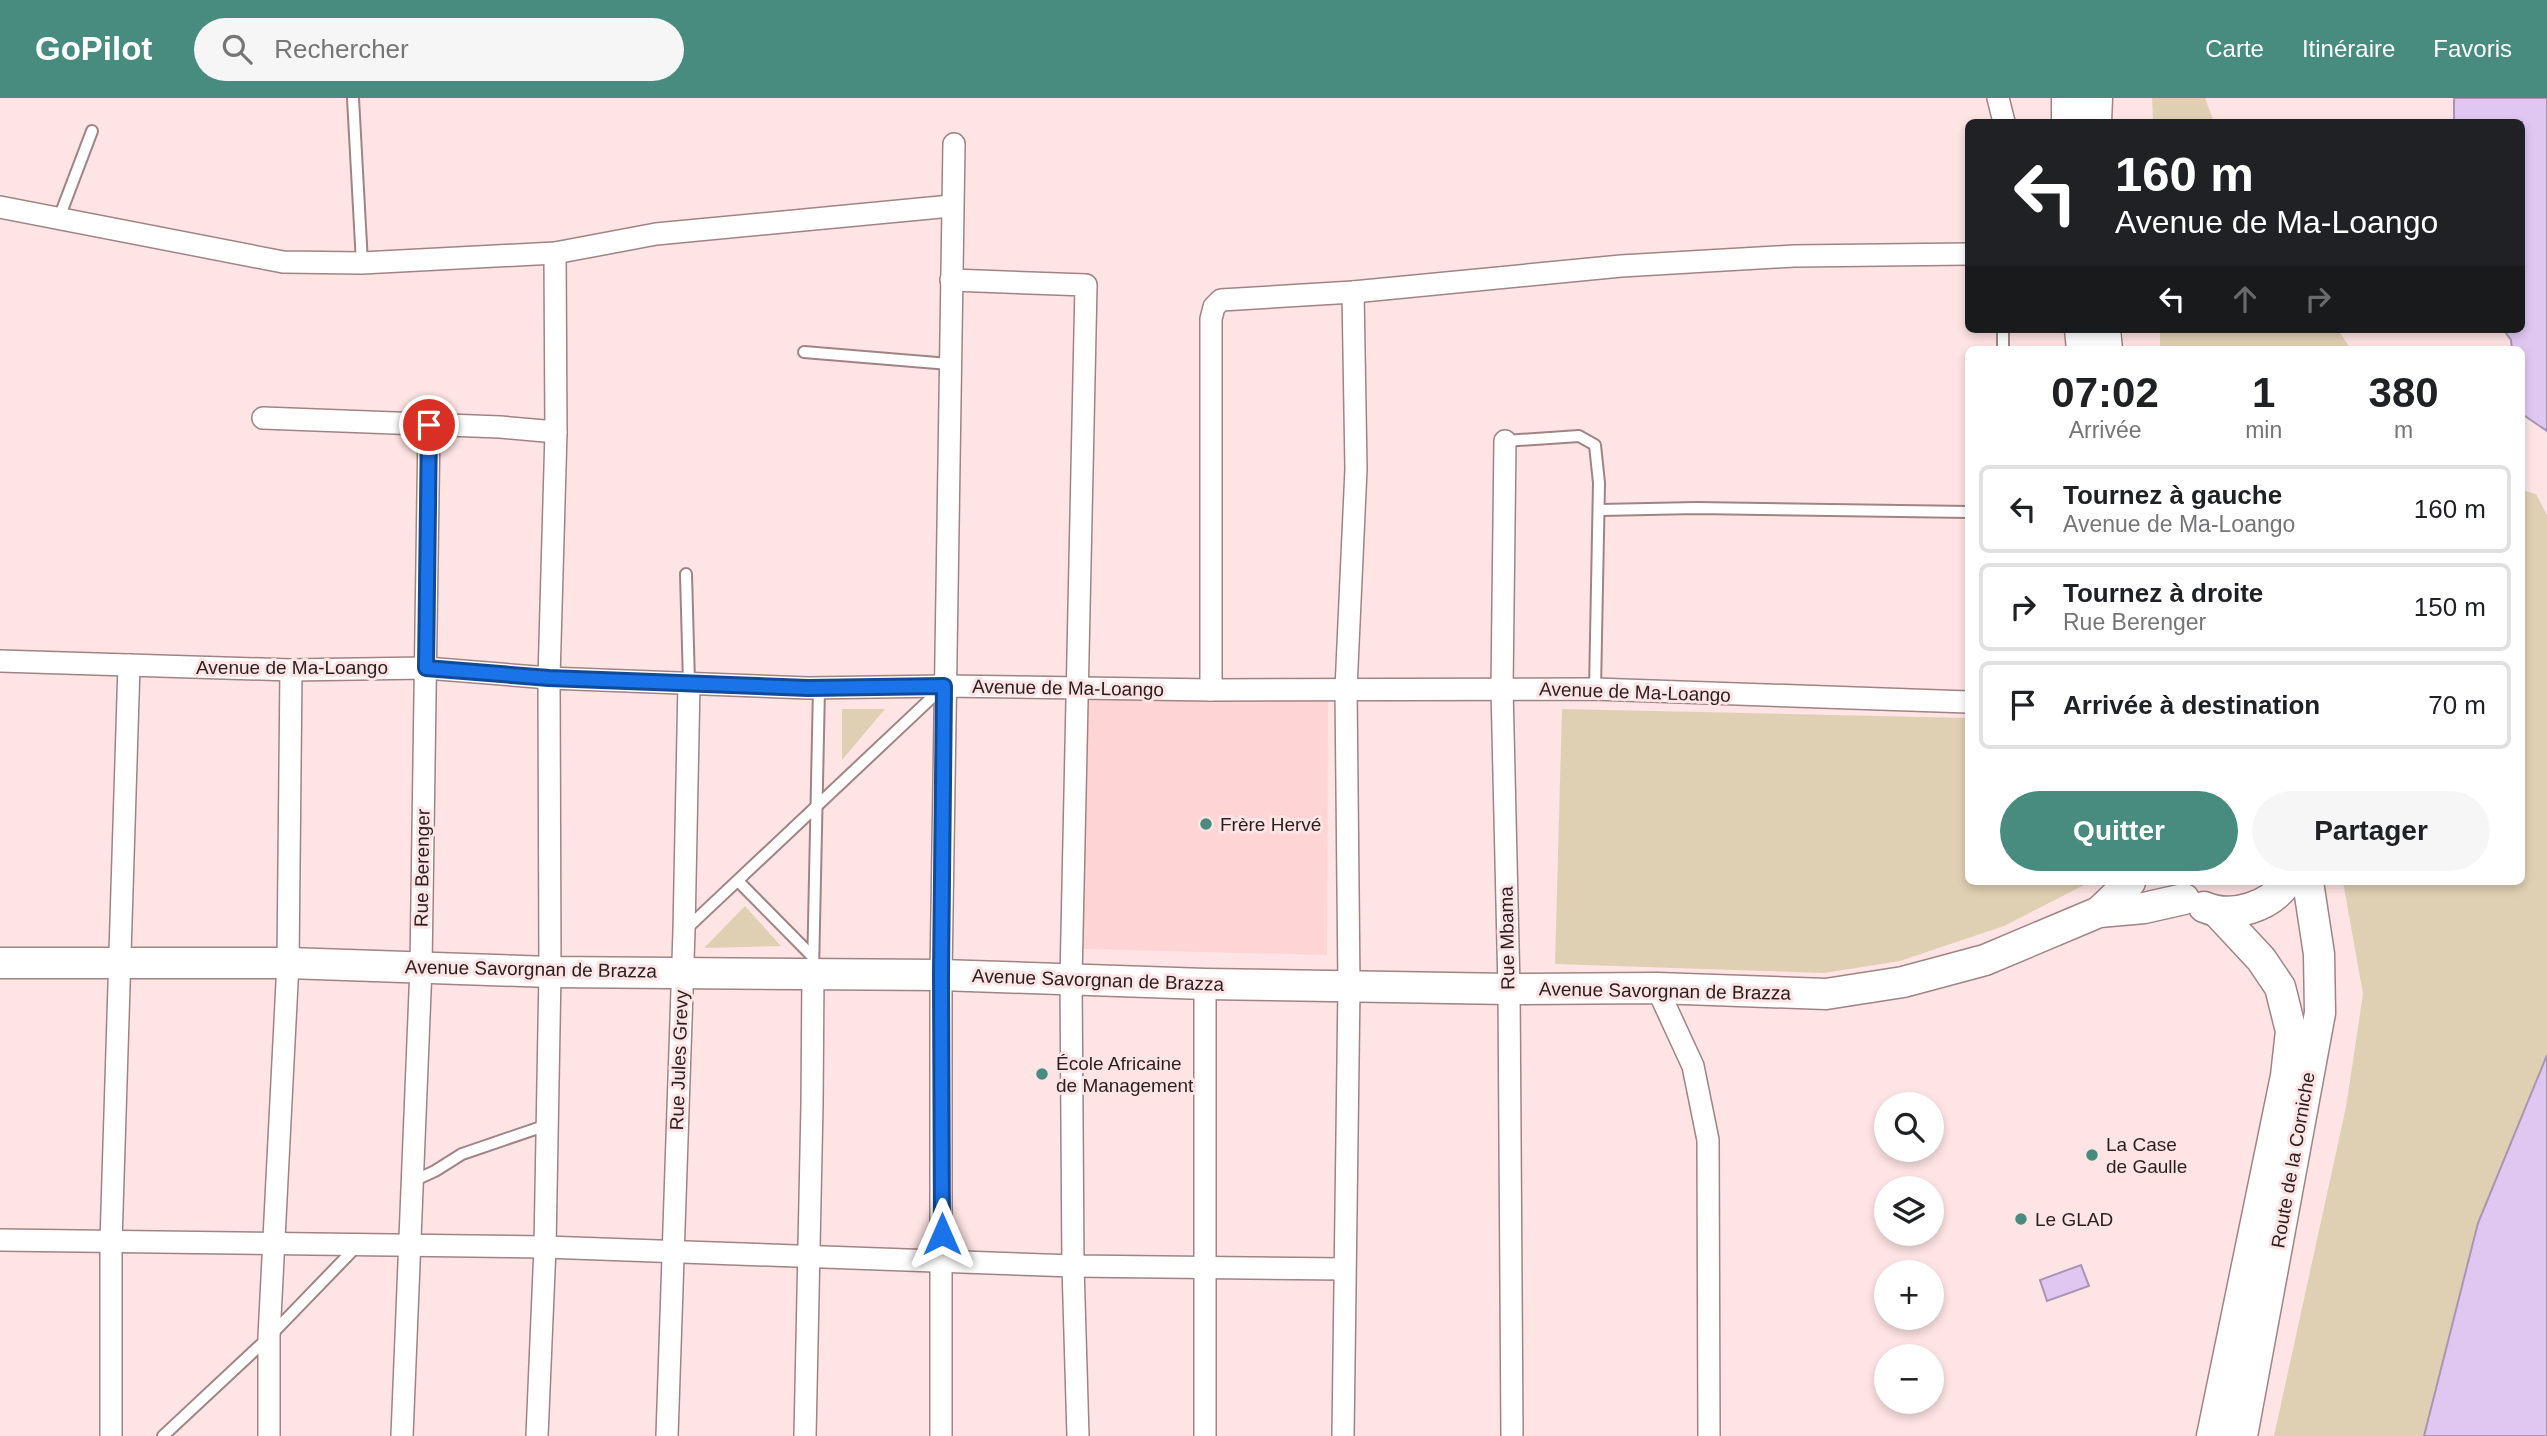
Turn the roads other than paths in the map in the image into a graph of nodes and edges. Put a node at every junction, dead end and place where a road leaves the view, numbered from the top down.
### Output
1 (352, 98) edge
2 (1998, 98) edge
3 (2067, 98) edge
4 (2096, 98) edge
5 (2003, 119) edge
6 (2067, 119) edge
7 (2096, 119) edge
8 (92, 131) dead end
9 (954, 144) dead end
10 (951, 206) junction
11 (0, 207) edge
12 (59, 218) junction
13 (555, 253) junction
14 (1965, 254) edge
15 (362, 264) junction
16 (951, 280) junction
17 (1353, 292) junction
18 (804, 352) dead end
19 (949, 363) junction
20 (263, 418) dead end
21 (429, 425) junction
22 (556, 432) junction
23 (1505, 441) joint
24 (1600, 510) junction
25 (1965, 512) edge
26 (686, 574) dead end
27 (0, 661) edge
28 (129, 665) junction
29 (426, 668) junction
30 (291, 670) junction
31 (549, 678) junction
32 (689, 683) junction
33 (944, 686) junction
34 (819, 688) junction
35 (1502, 688) junction
36 (1076, 689) junction
37 (1346, 689) junction
38 (1595, 689) junction
39 (1211, 690) junction
40 (1965, 702) edge
41 (817, 807) junction
42 (739, 882) junction
43 (2127, 885) edge
44 (2285, 885) edge
45 (2308, 885) edge
46 (2176, 891) edge
47 (2099, 912) junction
48 (2219, 914) junction
49 (684, 931) junction
50 (0, 963) edge
51 (288, 963) junction
52 (121, 964) junction
53 (813, 966) junction
54 (421, 967) junction
55 (550, 972) junction
56 (683, 972) junction
57 (941, 975) junction
58 (1071, 979) junction
59 (1205, 984) junction
60 (1349, 986) junction
61 (1657, 988) junction
62 (1509, 989) junction
63 (547, 1125) junction
64 (410, 1183) junction
65 (0, 1240) edge
66 (111, 1242) junction
67 (276, 1243) junction
68 (358, 1245) junction
69 (409, 1247) junction
70 (545, 1247) junction
71 (672, 1252) junction
72 (810, 1255) junction
73 (942, 1260) junction
74 (1073, 1266) junction
75 (1206, 1268) junction
76 (1344, 1269) junction
77 (269, 1337) junction
78 (111, 1436) edge
79 (163, 1436) edge
80 (269, 1436) edge
81 (402, 1436) edge
82 (537, 1436) edge
83 (667, 1436) edge
84 (805, 1436) edge
85 (941, 1436) edge
86 (1078, 1436) edge
87 (1205, 1436) edge
88 (1343, 1436) edge
89 (1512, 1436) edge
90 (1709, 1436) edge
91 (2212, 1436) edge
92 (2242, 1436) edge

1 - 15 lane
2 - 5 street
3 - 6 main road
4 - 7 main road
8 - 12 lane
9 - 10 street
10 - 13 street
10 - 16 street
11 - 12 street
12 - 15 street
13 - 15 street
13 - 22 street
14 - 17 street
16 - 19 street
16 - 36 street
17 - 37 street
17 - 39 street
18 - 19 lane
19 - 33 street
20 - 21 street
21 - 22 street
21 - 29 street, Rue Berenger
22 - 31 street
23 - 24 lane
23 - 35 street, Rue Mbama
24 - 25 lane
24 - 38 lane
26 - 32 lane
27 - 28 street, Avenue de Ma-Loango
28 - 30 street, Avenue de Ma-Loango
28 - 52 street
29 - 30 street, Avenue de Ma-Loango
29 - 31 street, Avenue de Ma-Loango
29 - 54 street, Rue Berenger
30 - 51 street
31 - 32 street, Avenue de Ma-Loango
31 - 55 street
32 - 34 street, Avenue de Ma-Loango
32 - 49 street, Rue Jules Grevy
33 - 34 street, Avenue de Ma-Loango
33 - 36 street, Avenue de Ma-Loango
33 - 41 lane
33 - 57 street
34 - 41 lane
35 - 37 street, Avenue de Ma-Loango
35 - 38 street, Avenue de Ma-Loango
35 - 62 street, Rue Mbama
36 - 39 street, Avenue de Ma-Loango
36 - 58 street
37 - 39 street, Avenue de Ma-Loango
37 - 60 street
38 - 40 street, Avenue de Ma-Loango
41 - 42 lane
41 - 53 lane
42 - 49 lane
42 - 53 lane
43 - 47 main road, Avenue Savorgnan de Brazza
44 - 48 main road
45 - 92 main road, Route de la Corniche
46 - 47 main road, Avenue Savorgnan de Brazza
46 - 48 main road, Route de la Corniche
47 - 61 main road, Avenue Savorgnan de Brazza
48 - 91 main road, Route de la Corniche
49 - 56 street, Rue Jules Grevy
50 - 52 main road, Avenue Savorgnan de Brazza
51 - 52 main road, Avenue Savorgnan de Brazza
51 - 54 main road, Avenue Savorgnan de Brazza
51 - 67 street
52 - 66 street
53 - 56 main road, Avenue Savorgnan de Brazza
53 - 57 main road, Avenue Savorgnan de Brazza
53 - 72 street
54 - 55 main road, Avenue Savorgnan de Brazza
54 - 64 street, Rue Berenger
55 - 56 main road, Avenue Savorgnan de Brazza
55 - 63 street
56 - 71 street, Rue Jules Grevy
57 - 58 main road, Avenue Savorgnan de Brazza
57 - 73 street
58 - 59 main road, Avenue Savorgnan de Brazza
58 - 74 street
59 - 60 main road, Avenue Savorgnan de Brazza
59 - 75 street
60 - 62 main road, Avenue Savorgnan de Brazza
60 - 76 street
61 - 62 main road, Avenue Savorgnan de Brazza
61 - 90 street
62 - 89 street, Rue Mbama
63 - 64 lane
63 - 70 street
64 - 69 street, Rue Berenger
65 - 66 street
66 - 67 street
66 - 78 street
67 - 68 street
67 - 77 street
68 - 69 street
68 - 77 lane
69 - 70 street
69 - 81 street, Rue Berenger
70 - 71 street
70 - 82 street
71 - 72 street
71 - 83 street, Rue Jules Grevy
72 - 73 street
72 - 84 street
73 - 74 street
73 - 85 street
74 - 75 street
74 - 86 street
75 - 76 street
75 - 87 street
76 - 88 street
77 - 79 lane
77 - 80 street

